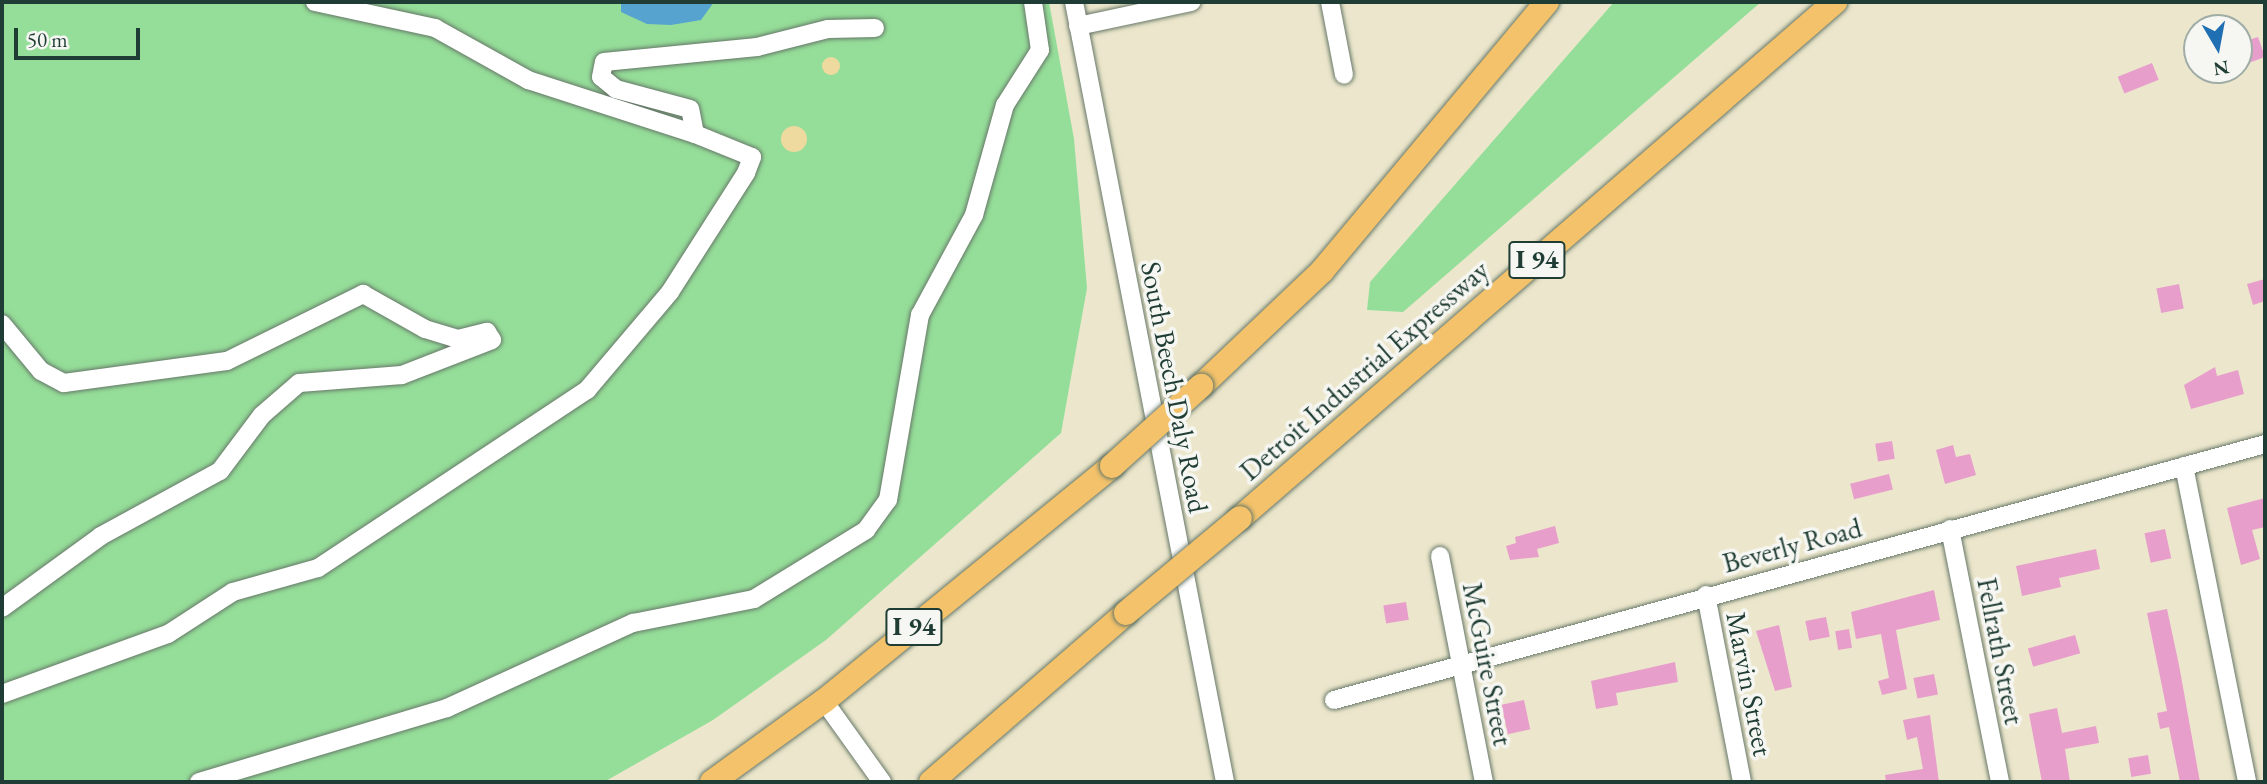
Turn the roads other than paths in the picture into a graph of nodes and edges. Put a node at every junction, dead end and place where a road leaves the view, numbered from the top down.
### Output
1 (315, 2) edge
2 (1033, 2) edge
3 (1074, 2) edge
4 (1191, 2) edge
5 (1330, 2) edge
6 (1547, 2) edge
7 (1835, 2) edge
8 (1078, 26) junction
9 (875, 29) dead end
10 (1344, 75) dead end
11 (695, 134) junction
12 (2, 324) edge
13 (2265, 444) edge
14 (2184, 467) junction
15 (1950, 529) junction
16 (1440, 556) dead end
17 (1706, 595) junction
18 (2, 608) edge
19 (1459, 661) junction
20 (2, 694) edge
21 (1334, 700) dead end
22 (824, 701) junction
23 (199, 782) edge
24 (712, 782) edge
25 (882, 782) edge
26 (931, 782) edge
27 (1225, 782) edge
28 (1484, 782) edge
29 (1742, 782) edge
30 (2000, 782) edge
31 (2246, 782) edge

1 - 11 street
2 - 23 street
3 - 8 street, South Beech Daly Road
4 - 8 street
5 - 10 street
6 - 22 highway, I 94, bridge
7 - 26 highway, Detroit Industrial Expressway / I 94, bridge
8 - 27 street, South Beech Daly Road
9 - 11 street
11 - 20 street
12 - 18 street
13 - 14 street, Beverly Road
14 - 15 street, Beverly Road
14 - 31 street
15 - 17 street, Beverly Road
15 - 30 street, Fellrath Street
16 - 19 street, McGuire Street
17 - 19 street, Beverly Road
17 - 29 street, Marvin Street
19 - 21 street, Beverly Road
19 - 28 street, McGuire Street
22 - 24 highway, I 94
22 - 25 street

